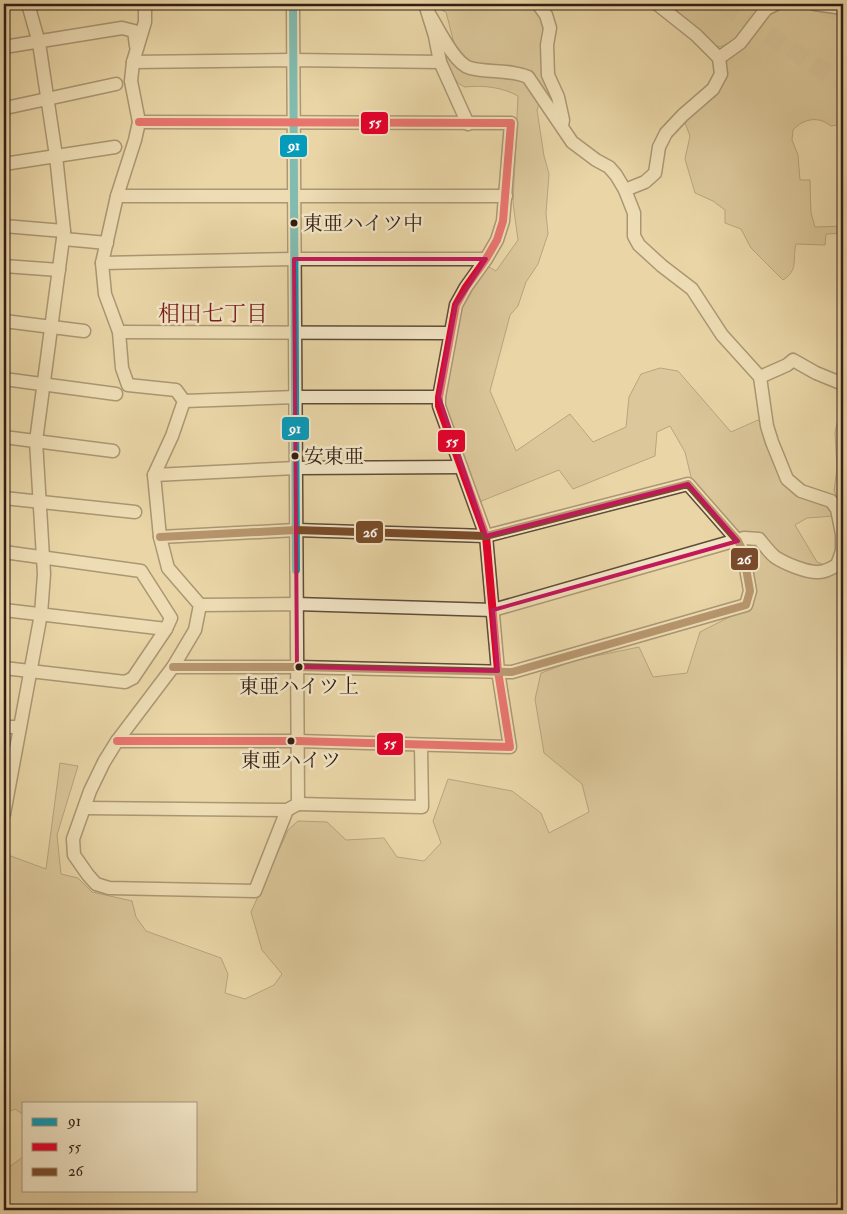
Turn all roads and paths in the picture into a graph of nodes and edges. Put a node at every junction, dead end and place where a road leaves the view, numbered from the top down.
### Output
1 (28, 4) edge
2 (145, 4) edge
3 (293, 4) edge
4 (538, 4) edge
5 (657, 4) edge
6 (776, 4) edge
7 (815, 4) edge
8 (427, 8) edge
9 (843, 8) edge
10 (39, 42) junction
11 (4, 47) edge
12 (136, 47) junction
13 (718, 58) junction
14 (293, 60) junction
15 (133, 62) junction
16 (440, 62) junction
17 (116, 84) dead end
18 (48, 98) junction
19 (10, 107) dead end
20 (139, 122) junction
21 (293, 123) junction
22 (468, 124) junction
23 (561, 127) junction
24 (115, 147) dead end
25 (56, 156) junction
26 (4, 164) edge
27 (625, 190) junction
28 (116, 196) junction
29 (294, 196) junction
30 (506, 196) junction
31 (4, 226) edge
32 (64, 235) junction
33 (107, 243) junction
34 (294, 259) junction
35 (486, 259) junction
36 (102, 263) junction
37 (4, 266) edge
38 (59, 270) junction
39 (4, 321) edge
40 (51, 326) junction
41 (84, 331) dead end
42 (119, 332) junction
43 (295, 332) junction
44 (450, 333) junction
45 (760, 377) junction
46 (4, 379) edge
47 (843, 384) edge
48 (45, 385) junction
49 (116, 394) dead end
50 (296, 397) junction
51 (439, 397) junction
52 (184, 402) junction
53 (4, 437) edge
54 (36, 441) junction
55 (113, 451) dead end
56 (462, 467) junction
57 (296, 468) junction
58 (154, 475) junction
59 (4, 498) edge
60 (39, 502) junction
61 (135, 512) dead end
62 (296, 530) junction
63 (486, 536) junction
64 (160, 538) junction
65 (738, 541) junction
66 (4, 552) edge
67 (42, 557) junction
68 (296, 604) junction
69 (200, 605) junction
70 (4, 610) edge
71 (493, 610) junction
72 (41, 614) junction
73 (166, 629) junction
74 (173, 667) junction
75 (297, 667) junction
76 (4, 668) edge
77 (30, 671) junction
78 (498, 672) junction
79 (4, 727) edge
80 (20, 727) junction
81 (117, 741) junction
82 (297, 741) junction
83 (421, 745) junction
84 (7, 782) edge
85 (293, 807) junction
86 (84, 808) junction
87 (4, 814) edge

1 - 10 street
2 - 12 street
3 - 14 street
4 - 23 street
5 - 13 street
6 - 13 street
7 - 9 street
8 - 16 street
8 - 23 street
10 - 11 street
10 - 12 street
10 - 18 street
12 - 15 street
13 - 27 street
14 - 15 street
14 - 16 street
14 - 21 street
15 - 20 street
16 - 22 street
17 - 18 street
18 - 19 street
18 - 25 street
20 - 21 street
20 - 28 street
21 - 22 street
21 - 29 street
22 - 30 street
23 - 27 street
24 - 25 street
25 - 26 street
25 - 32 street
27 - 45 street
28 - 29 street
28 - 33 street
29 - 30 street
29 - 34 street
30 - 35 street
31 - 32 street
32 - 33 street
32 - 38 street
33 - 36 street
34 - 35 street
34 - 36 street
34 - 43 street
35 - 44 street
36 - 42 street
37 - 38 street
38 - 40 street
39 - 40 street
40 - 41 street
40 - 48 street
42 - 43 street
42 - 52 street
43 - 44 street
43 - 50 street
44 - 51 street
45 - 47 street
45 - 65 street
46 - 48 street
48 - 49 street
48 - 54 street
50 - 51 street
50 - 52 street
50 - 57 street
51 - 56 street
52 - 58 street
53 - 54 street
54 - 55 street
54 - 60 street
56 - 57 street
56 - 63 street
57 - 58 street
57 - 62 street
58 - 64 street
59 - 60 street
60 - 61 street
60 - 67 street
62 - 63 street
62 - 64 street
62 - 68 street
63 - 65 street
63 - 71 street
64 - 69 street
65 - 71 street
65 - 78 street
66 - 67 street
67 - 72 street
67 - 73 street
68 - 69 street
68 - 71 street
68 - 75 street
69 - 74 street
70 - 72 street
71 - 78 street
72 - 73 street
72 - 77 street
73 - 77 street
74 - 75 street
74 - 81 street
75 - 78 street
75 - 82 street
76 - 77 street
77 - 80 street
78 - 83 street
79 - 80 street
80 - 84 street
81 - 82 street
81 - 86 street
82 - 83 street
82 - 85 street
83 - 85 street
84 - 87 street
85 - 86 street
85 - 86 street

